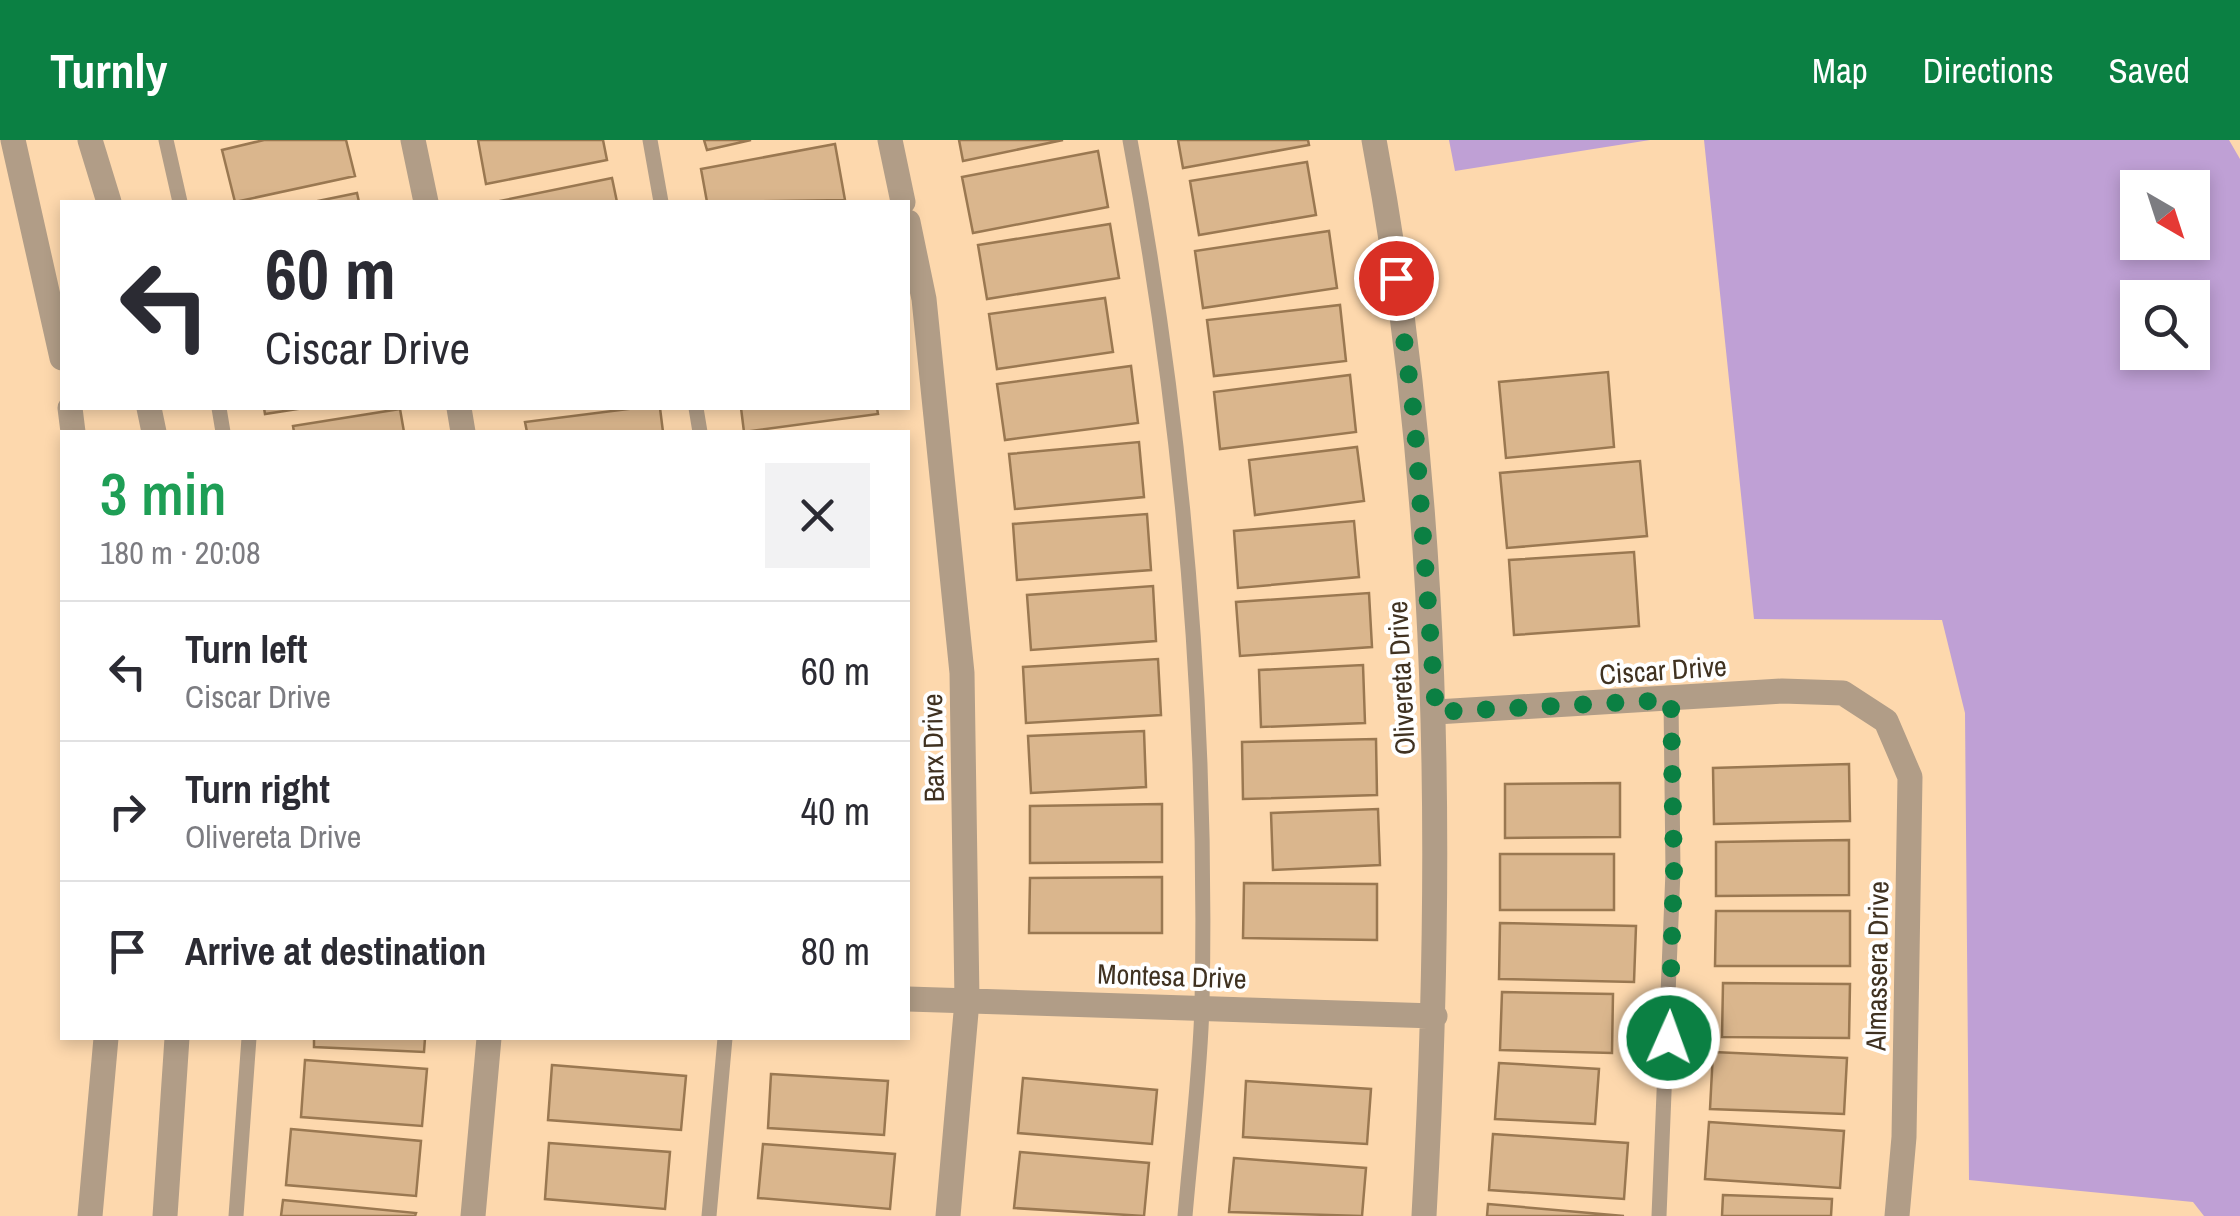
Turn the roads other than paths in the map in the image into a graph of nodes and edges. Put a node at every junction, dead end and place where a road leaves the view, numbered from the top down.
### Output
1 (13, 140) edge
2 (90, 140) edge
3 (166, 140) edge
4 (413, 140) edge
5 (650, 140) edge
6 (890, 140) edge
7 (1130, 140) edge
8 (1374, 140) edge
9 (108, 200) edge
10 (180, 200) edge
11 (426, 200) edge
12 (661, 200) edge
13 (903, 200) edge
14 (910, 232) edge
15 (60, 349) edge
16 (1671, 700) junction
17 (1436, 712) junction
18 (1886, 721) joint
19 (910, 999) edge
20 (967, 1000) junction
21 (1202, 1006) junction
22 (1435, 1016) junction
23 (106, 1040) edge
24 (177, 1040) edge
25 (249, 1040) edge
26 (488, 1040) edge
27 (725, 1040) edge
28 (90, 1216) edge
29 (166, 1216) edge
30 (236, 1216) edge
31 (473, 1216) edge
32 (710, 1216) edge
33 (948, 1216) edge
34 (1186, 1216) edge
35 (1424, 1216) edge
36 (1658, 1216) edge
37 (1896, 1216) edge

1 - 15 street
2 - 9 street
3 - 10 lane
4 - 11 street
5 - 12 lane
6 - 13 street
7 - 21 lane
8 - 17 street, Olivereta Drive
14 - 20 street, Barx Drive
16 - 17 street, Ciscar Drive
16 - 18 street, Ciscar Drive
16 - 36 lane
17 - 22 street, Olivereta Drive
18 - 37 street, Almassera Drive
19 - 20 street, Montesa Drive
20 - 21 street, Montesa Drive
20 - 33 street, Barx Drive
21 - 22 street, Montesa Drive
21 - 34 lane
22 - 35 street, Olivereta Drive
23 - 28 street
24 - 29 street
25 - 30 lane
26 - 31 street
27 - 32 lane

